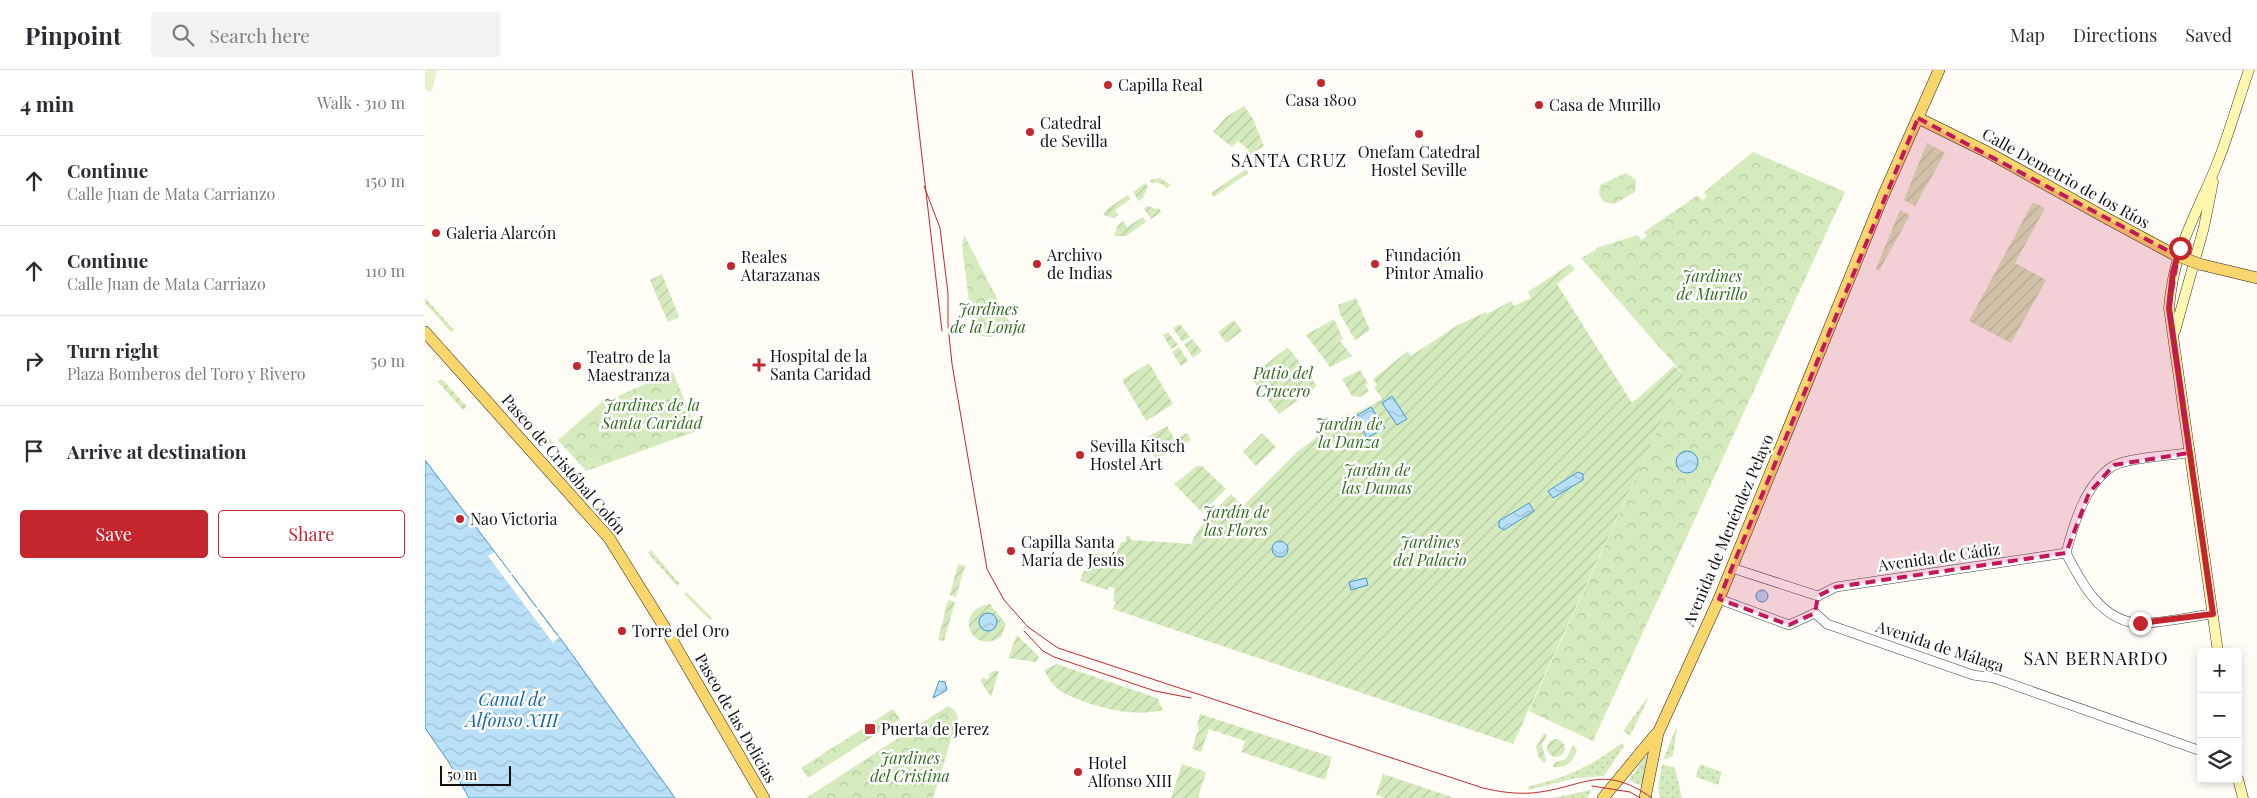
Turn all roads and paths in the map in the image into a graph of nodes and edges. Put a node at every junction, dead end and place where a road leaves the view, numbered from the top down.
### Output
1 (1939, 70) edge
2 (2249, 70) edge
3 (1918, 118) junction
4 (2217, 164) junction
5 (2197, 263) junction
6 (2257, 278) edge
7 (425, 332) edge
8 (2174, 334) junction
9 (2189, 453) junction
10 (2066, 553) junction
11 (1731, 568) junction
12 (1818, 596) junction
13 (1719, 599) junction
14 (1815, 613) junction
15 (2213, 614) junction
16 (665, 628) joint
17 (2217, 648) edge
18 (1657, 733) junction
19 (2197, 750) edge
20 (2239, 783) edge
21 (763, 798) edge
22 (1603, 798) edge
23 (1645, 798) edge
24 (2243, 798) edge

1 - 3 main road
2 - 4 main road
3 - 5 main road, Calle Demetrio de los Ríos, bridge
3 - 11 main road, Avenida de Menéndez Pelayo
4 - 5 main road
4 - 8 main road
5 - 6 main road, Calle Demetrio de los Ríos
5 - 8 main road
7 - 16 main road, Paseo de Cristóbal Colón
8 - 9 main road
9 - 10 street
9 - 15 main road
10 - 12 street, Avenida de Cádiz
10 - 15 street
11 - 12 street
11 - 13 main road, Avenida de Menéndez Pelayo
12 - 14 street
13 - 14 street
13 - 18 main road, Avenida de Menéndez Pelayo
14 - 19 street, Avenida de Málaga
15 - 17 main road
16 - 21 main road, Paseo de las Delicias
18 - 22 main road
18 - 23 main road
20 - 24 main road

